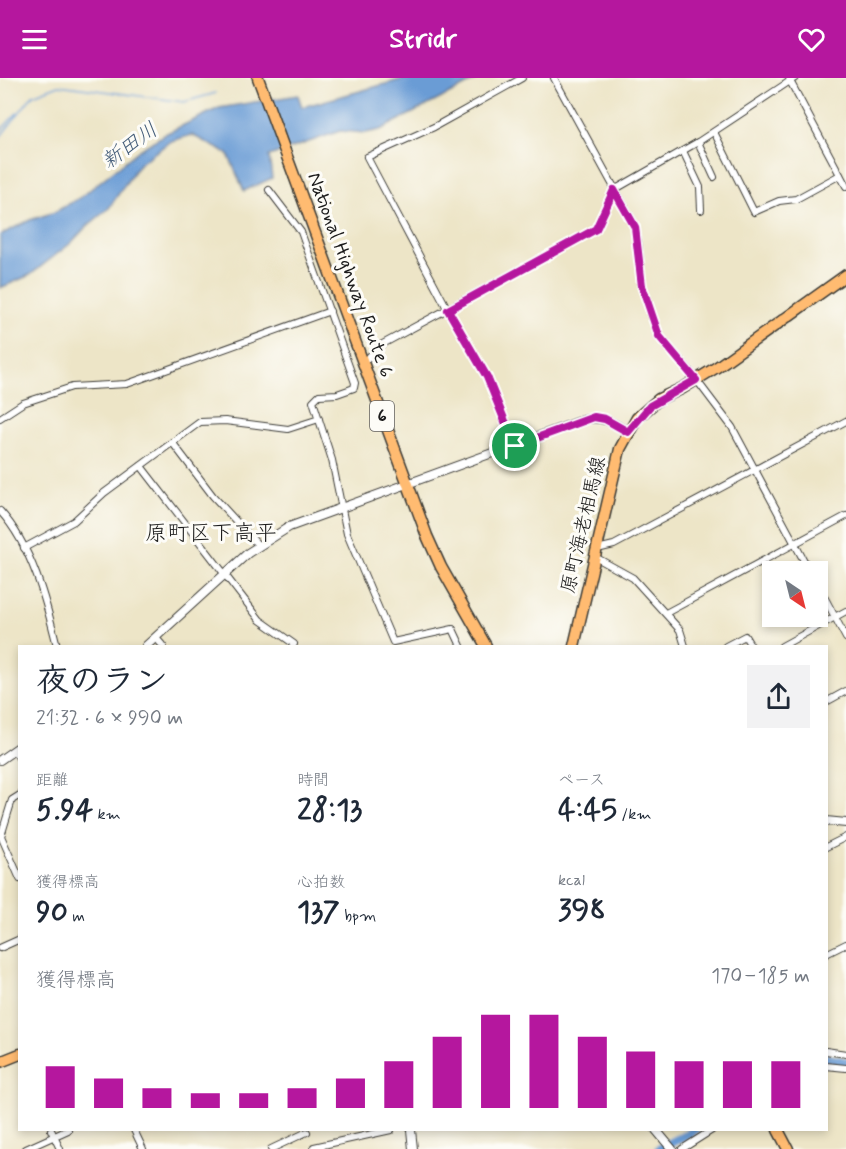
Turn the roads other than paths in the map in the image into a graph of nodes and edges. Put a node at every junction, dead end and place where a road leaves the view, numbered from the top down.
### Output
1 (522, 78) edge
2 (554, 78) edge
3 (791, 79) edge
4 (260, 83) edge
5 (714, 132) junction
6 (698, 142) junction
7 (683, 151) junction
8 (840, 175) junction
9 (714, 177) dead end
10 (846, 186) edge
11 (269, 190) dead end
12 (614, 190) junction
13 (701, 210) dead end
14 (846, 275) edge
15 (448, 310) junction
16 (330, 311) junction
17 (368, 358) dead end
18 (696, 380) junction
19 (0, 418) edge
20 (319, 419) junction
21 (846, 420) edge
22 (628, 432) junction
23 (171, 442) junction
24 (515, 446) junction
25 (141, 466) junction
26 (755, 469) junction
27 (407, 484) junction
28 (340, 509) junction
29 (0, 511) edge
30 (846, 516) edge
31 (795, 543) junction
32 (258, 545) junction
33 (24, 548) junction
34 (596, 553) junction
35 (804, 561) edge
36 (225, 574) junction
37 (828, 604) edge
38 (846, 611) edge
39 (666, 613) junction
40 (835, 617) junction
41 (156, 638) junction
42 (846, 638) edge
43 (57, 645) edge
44 (147, 645) edge
45 (162, 645) edge
46 (294, 645) edge
47 (461, 645) edge
48 (481, 645) edge
49 (574, 645) edge
50 (685, 645) edge
51 (728, 645) edge
52 (750, 645) edge
53 (784, 645) edge
54 (846, 691) edge
55 (828, 701) edge
56 (17, 748) edge
57 (0, 760) edge
58 (18, 796) edge
59 (828, 822) edge
60 (846, 823) edge
61 (846, 837) edge
62 (828, 847) edge
63 (18, 874) edge
64 (18, 940) edge
65 (846, 944) edge
66 (0, 948) edge
67 (828, 953) edge
68 (828, 1051) edge
69 (846, 1054) edge
70 (18, 1056) edge
71 (0, 1062) edge
72 (828, 1066) edge
73 (846, 1068) edge
74 (134, 1131) edge
75 (307, 1131) edge
76 (387, 1131) edge
77 (411, 1131) edge
78 (710, 1131) edge
79 (779, 1131) edge
80 (658, 1132) edge
81 (53, 1133) edge
82 (314, 1148) edge
83 (26, 1149) edge
84 (60, 1149) edge
85 (143, 1149) edge
86 (271, 1149) edge
87 (413, 1149) edge
88 (672, 1149) edge
89 (682, 1149) edge
90 (788, 1149) edge

1 - 15 street
2 - 12 street
3 - 5 street
3 - 8 street
4 - 27 main road, National Highway Route 6 / 6
5 - 6 street
5 - 8 street
6 - 7 street
6 - 9 street
7 - 12 street
7 - 13 street
8 - 10 street
11 - 16 street
12 - 15 street
12 - 18 street
14 - 18 main road, 原町海老相馬線
15 - 17 street
15 - 24 street
16 - 19 street
16 - 20 street
18 - 22 main road, 原町海老相馬線
18 - 26 street
20 - 23 street
20 - 28 street
21 - 26 street
22 - 24 street
22 - 34 main road, 原町海老相馬線
23 - 25 street
23 - 32 street
24 - 27 street
25 - 33 street
25 - 36 street
26 - 31 street
26 - 34 street
27 - 28 street
27 - 48 main road, National Highway Route 6 / 6
28 - 32 street
28 - 47 street
29 - 33 street
30 - 31 street
31 - 35 street
31 - 39 street
32 - 36 street
33 - 43 street
34 - 39 street
34 - 49 main road, 原町海老相馬線
36 - 41 street
36 - 46 street
37 - 40 street
38 - 40 street
39 - 50 street
40 - 42 street
40 - 53 street
41 - 44 street
41 - 45 street
51 - 52 street
54 - 55 street
56 - 57 street
58 - 63 street
59 - 60 street
61 - 62 street
64 - 66 street
65 - 67 street
68 - 69 street
70 - 71 main road
72 - 73 street
74 - 85 street
75 - 82 street
75 - 86 street
76 - 82 street
77 - 87 street
78 - 89 street
79 - 90 main road
80 - 88 street
81 - 83 street
81 - 84 street

